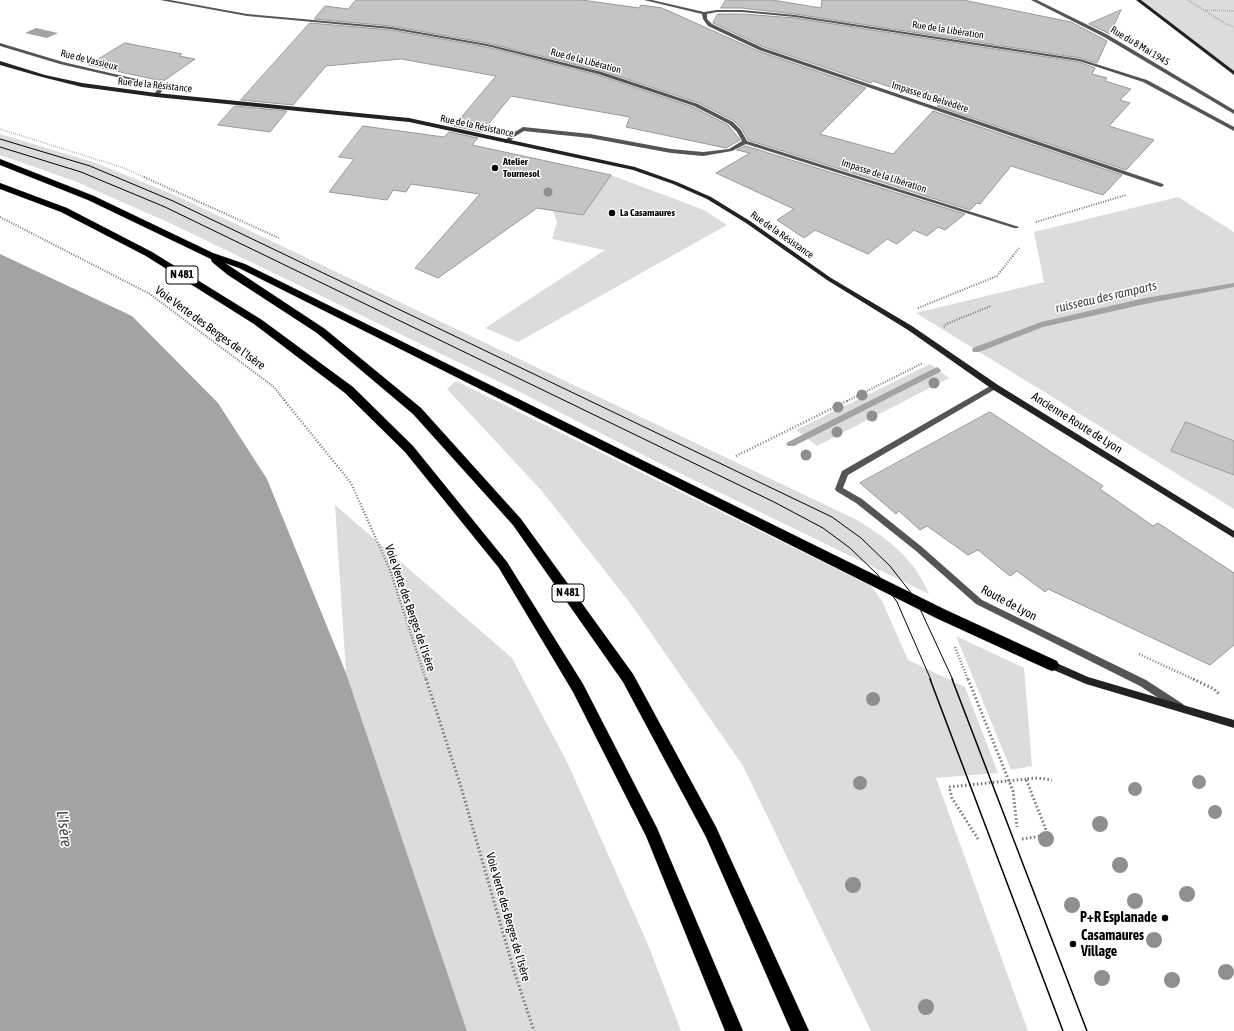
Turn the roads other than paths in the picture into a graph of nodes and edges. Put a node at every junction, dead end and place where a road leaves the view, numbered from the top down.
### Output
1 (162, 0) edge
2 (646, 0) edge
3 (1033, 0) edge
4 (1138, 0) edge
5 (704, 13) junction
6 (0, 44) edge
7 (0, 62) edge
8 (1234, 73) edge
9 (156, 95) junction
10 (1234, 112) edge
11 (1234, 129) edge
12 (507, 142) junction
13 (745, 142) junction
14 (0, 162) edge
15 (1161, 185) road end
16 (0, 186) edge
17 (1016, 227) road end
18 (210, 255) junction
19 (910, 328) joint
20 (995, 387) junction
21 (1234, 535) edge
22 (1052, 665) joint
23 (1186, 711) junction
24 (1234, 724) edge
25 (734, 1031) edge
26 (800, 1031) edge

1 - 13 street, Rue de la Libération
2 - 5 street, Rue de la Libération
3 - 10 street, Rue du 8 Mai 1945
4 - 8 street
5 - 11 street, Rue de la Libération
5 - 15 street, Impasse du Belvédère
6 - 9 street, Rue de Vassieux
7 - 9 street, Rue de la Résistance
9 - 12 street, Rue de la Résistance
12 - 13 street
12 - 19 street, Rue de la Résistance
13 - 17 street, Impasse de la Libération
14 - 18 highway, N 481
16 - 25 highway, N 481
18 - 22 highway
18 - 26 highway, N 481
19 - 20 street, Ancienne Route de Lyon
20 - 21 street, Ancienne Route de Lyon
20 - 23 street, Route de Lyon
22 - 23 street, Route de Lyon
23 - 24 street, Route de Lyon

